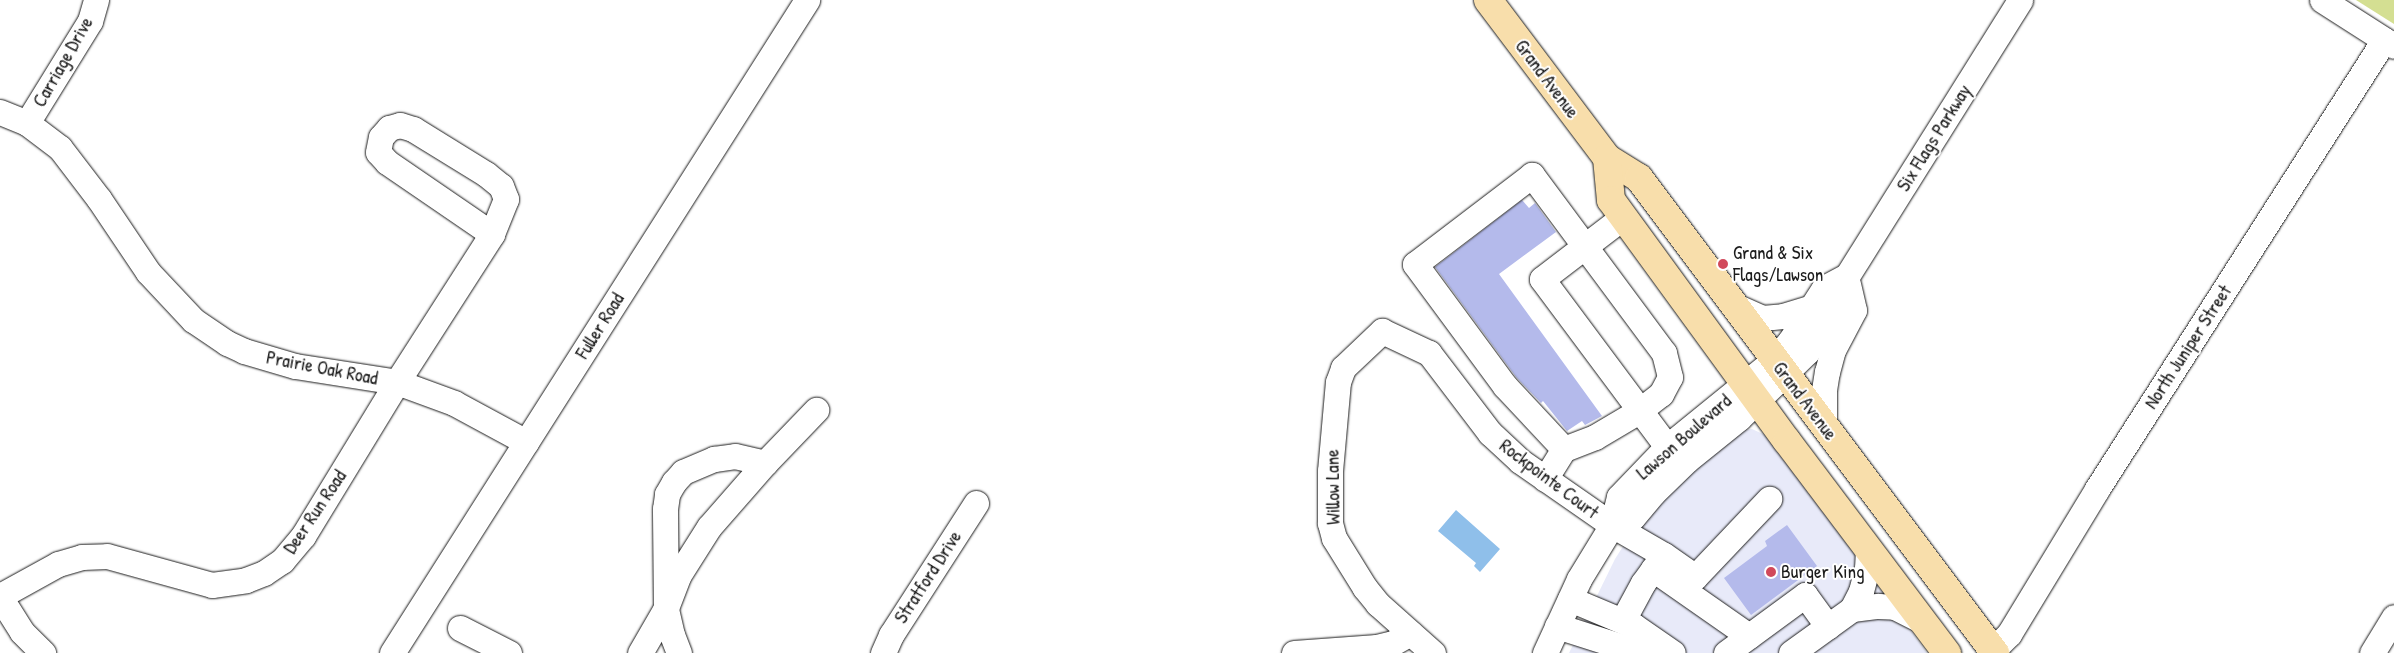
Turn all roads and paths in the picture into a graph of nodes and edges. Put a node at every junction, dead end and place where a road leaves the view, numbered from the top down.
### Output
1 (96, 0) edge
2 (807, 0) edge
3 (1488, 0) edge
4 (2020, 0) edge
5 (2322, 0) edge
6 (2389, 43) edge
7 (0, 112) edge
8 (27, 123) junction
9 (1606, 158) junction
10 (1623, 217) junction
11 (492, 234) junction
12 (1584, 247) junction
13 (1847, 276) junction
14 (1733, 305) junction
15 (1812, 307) junction
16 (1382, 331) joint
17 (1779, 367) junction
18 (397, 382) junction
19 (1751, 392) junction
20 (816, 410) dead end
21 (1639, 411) junction
22 (1824, 427) junction
23 (526, 442) junction
24 (1667, 447) junction
25 (1564, 449) junction
26 (765, 463) junction
27 (1545, 478) junction
28 (1769, 499) dead end
29 (976, 503) dead end
30 (1612, 525) junction
31 (1868, 548) junction
32 (1653, 569) junction
33 (0, 596) edge
34 (1570, 599) junction
35 (666, 608) junction
36 (1852, 609) junction
37 (2394, 617) edge
38 (1623, 620) junction
39 (1923, 622) junction
40 (1557, 626) junction
41 (1828, 627) junction
42 (460, 628) dead end
43 (1410, 633) junction
44 (1749, 636) junction
45 (1669, 651) edge
46 (1797, 651) edge
47 (1993, 652) edge
48 (44, 653) edge
49 (392, 653) edge
50 (509, 653) edge
51 (640, 653) edge
52 (679, 653) edge
53 (883, 653) edge
54 (1294, 653) edge
55 (1433, 653) edge
56 (1545, 653) edge
57 (1726, 653) edge
58 (1947, 653) edge
59 (2372, 653) edge

1 - 8 street, Carriage Drive
2 - 23 street, Fuller Road
3 - 9 main road, Grand Avenue
4 - 13 street, Six Flags Parkway
5 - 6 street
6 - 47 street, North Juniper Street
7 - 8 street, Prairie Oak Road
8 - 18 street, Prairie Oak Road
9 - 10 main road, Grand Avenue
9 - 14 main road, Grand Avenue
10 - 12 street
10 - 19 main road, Grand Avenue
11 - 11 street, Deer Run Road
11 - 18 street, Deer Run Road
12 - 21 street
12 - 21 street
12 - 25 street
13 - 15 street
13 - 17 street, Six Flags Parkway
13 - 22 street
14 - 15 street
14 - 17 main road, Grand Avenue
15 - 17 street
16 - 27 street, Rockpointe Court
16 - 43 street, Willow Lane
17 - 19 street, Lawson Boulevard
17 - 22 main road, Grand Avenue
18 - 23 street, Prairie Oak Road
18 - 33 street, Deer Run Road
19 - 24 street, Lawson Boulevard
19 - 30 street, Lawson Boulevard
19 - 31 main road, Grand Avenue
20 - 26 street
21 - 24 street
21 - 25 street
22 - 47 main road, Grand Avenue
23 - 49 street, Fuller Road
24 - 30 street, Lawson Boulevard
25 - 27 street
26 - 35 street
26 - 35 street
27 - 30 street, Rockpointe Court
28 - 32 street
29 - 53 street, Stratford Drive
30 - 32 street, Rockpointe Court
30 - 34 street, Lawson Boulevard
31 - 36 street
31 - 39 main road, Grand Avenue
32 - 38 street
32 - 44 street
33 - 48 street
34 - 38 street
34 - 40 street, Lawson Boulevard
35 - 51 street
35 - 52 street
36 - 39 street
36 - 41 street
37 - 59 street
38 - 45 street
39 - 58 main road, Grand Avenue
40 - 45 street
40 - 56 street, Lawson Boulevard
41 - 44 street
41 - 46 street
42 - 50 street
43 - 54 street
43 - 55 street, Willow Lane
44 - 57 street

